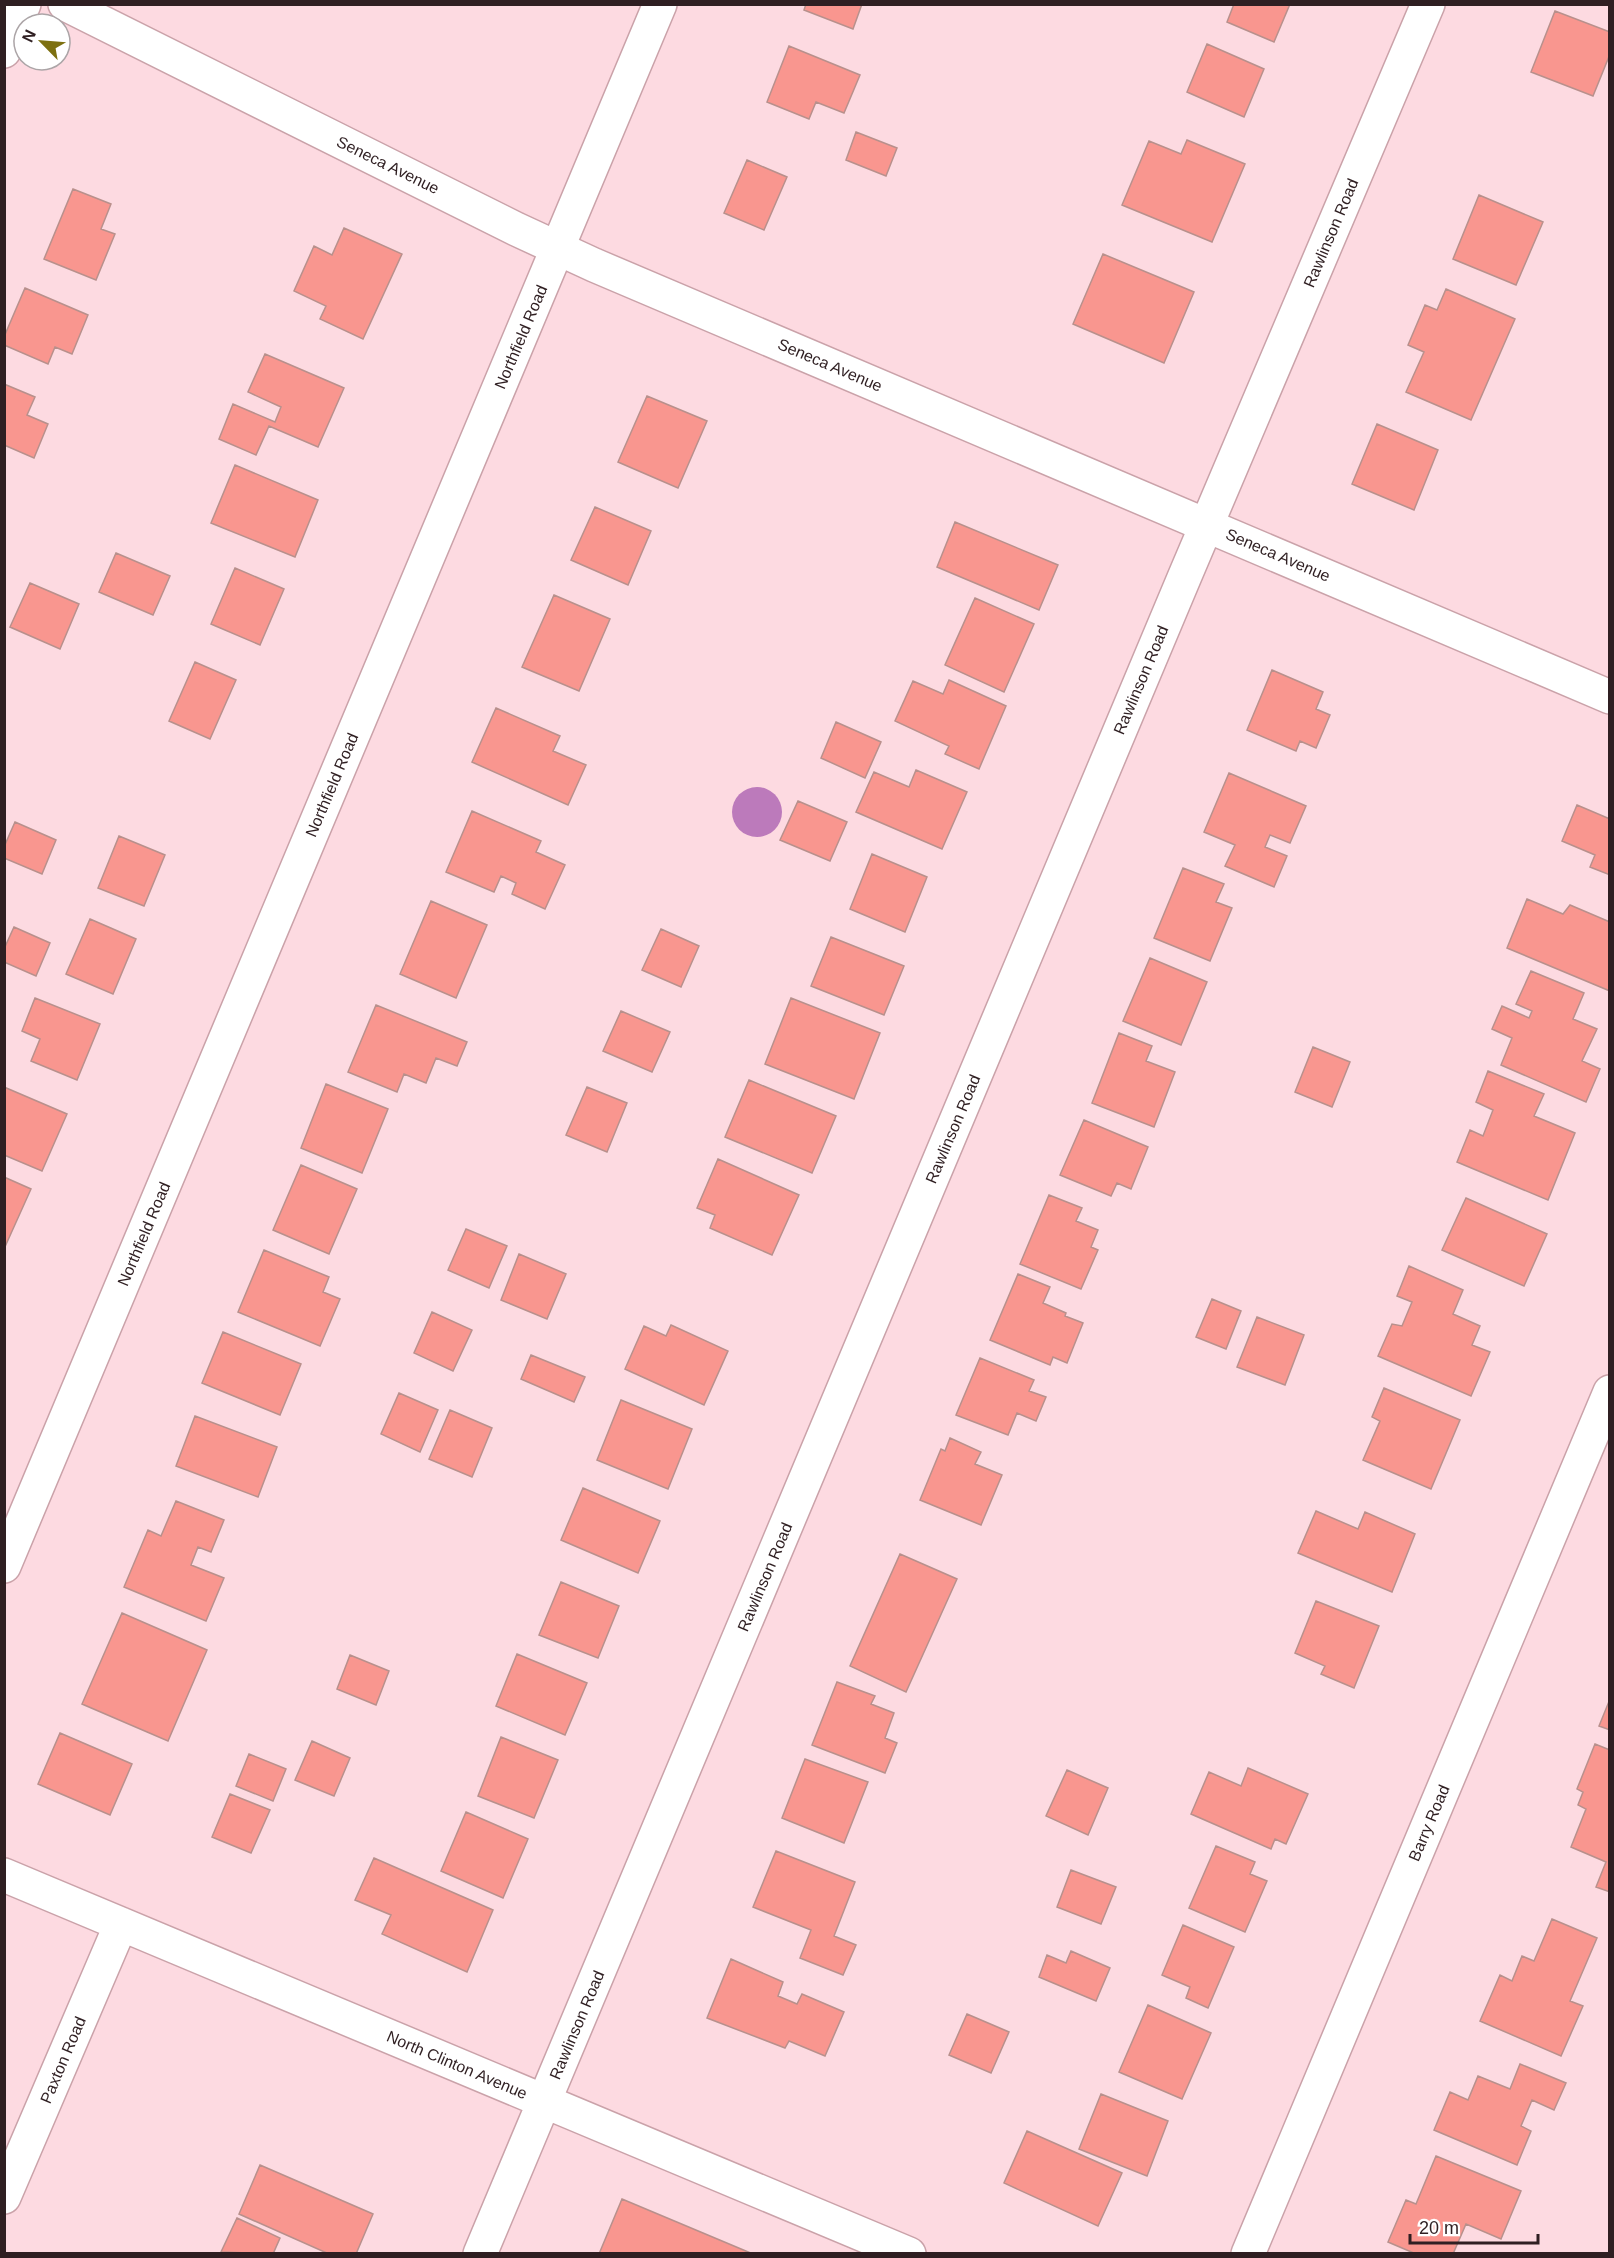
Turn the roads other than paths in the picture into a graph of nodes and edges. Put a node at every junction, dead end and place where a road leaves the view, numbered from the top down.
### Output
1 (24, 4) edge
2 (65, 4) edge
3 (660, 4) edge
4 (1428, 4) edge
5 (4, 51) edge
6 (558, 249) junction
7 (1207, 525) junction
8 (1610, 697) edge
9 (1610, 1392) edge
10 (4, 1566) edge
11 (4, 1875) edge
12 (121, 1924) junction
13 (544, 2102) junction
14 (4, 2197) edge
15 (480, 2253) edge
16 (909, 2253) edge
17 (1248, 2253) edge

1 - 5 street
2 - 6 street, Seneca Avenue
3 - 6 street, Northfield Road
4 - 7 street, Rawlinson Road
6 - 7 street, Seneca Avenue
6 - 10 street, Northfield Road
7 - 8 street, Seneca Avenue
7 - 13 street, Rawlinson Road
9 - 17 street, Barry Road
11 - 12 street, North Clinton Avenue
12 - 13 street, North Clinton Avenue
12 - 14 street, Paxton Road
13 - 15 street, Rawlinson Road
13 - 16 street, North Clinton Avenue

